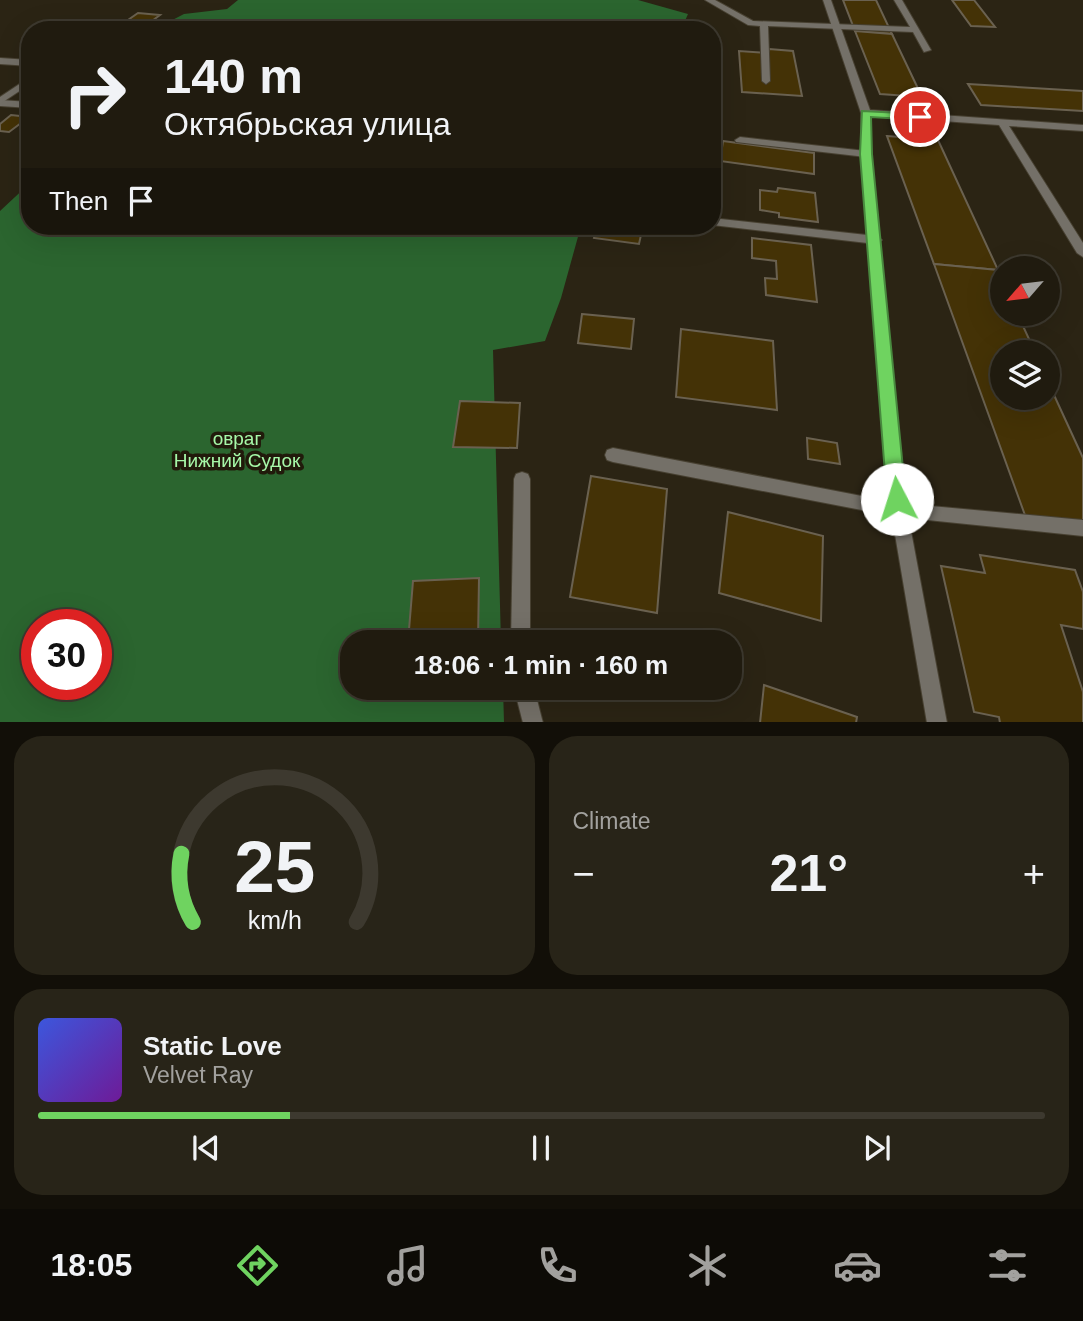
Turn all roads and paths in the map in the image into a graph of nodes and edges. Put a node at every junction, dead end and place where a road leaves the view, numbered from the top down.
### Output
1 (709, 0) edge
2 (827, 0) edge
3 (898, 0) edge
4 (764, 23) junction
5 (836, 26) junction
6 (914, 30) junction
7 (927, 50) dead end
8 (0, 61) edge
9 (21, 62) edge
10 (766, 80) dead end
11 (21, 87) edge
12 (0, 102) edge
13 (21, 104) edge
14 (866, 113) junction
15 (1003, 124) junction
16 (1083, 128) edge
17 (740, 140) dead end
18 (866, 154) junction
19 (721, 222) edge
20 (876, 240) junction
21 (1083, 253) edge
22 (613, 455) dead end
23 (522, 478) dead end
24 (898, 510) junction
25 (1083, 528) edge
26 (520, 630) edge
27 (527, 700) edge
28 (533, 722) edge
29 (937, 722) edge

1 - 4 street
2 - 5 street
3 - 6 street
4 - 5 street
4 - 10 street
5 - 6 street
5 - 14 street
6 - 7 street
8 - 9 street
11 - 12 street
12 - 13 street
14 - 15 street
14 - 18 street
15 - 16 street
15 - 21 street
17 - 18 street
18 - 20 street
19 - 20 street
20 - 24 street
22 - 24 street
23 - 26 street
24 - 25 street
24 - 29 street
27 - 28 street

